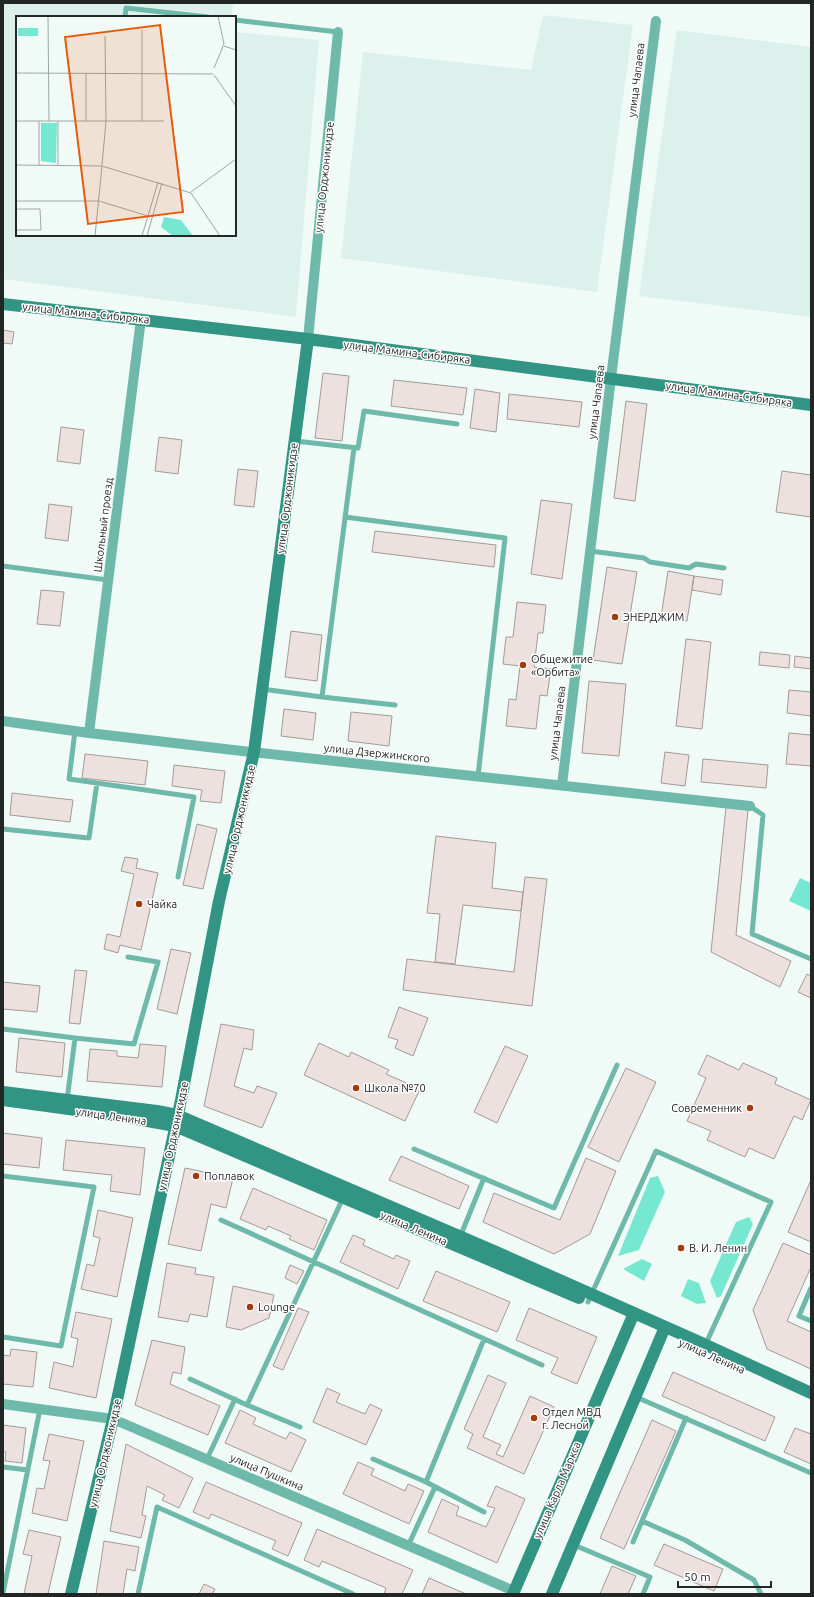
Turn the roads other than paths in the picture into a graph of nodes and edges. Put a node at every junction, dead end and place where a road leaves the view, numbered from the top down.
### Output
1 (125, 16) edge
2 (199, 16) edge
3 (236, 20) edge
4 (656, 21) dead end
5 (338, 32) joint
6 (3, 304) edge
7 (141, 319) junction
8 (308, 339) junction
9 (610, 378) junction
10 (811, 405) edge
11 (457, 424) dead end
12 (295, 440) junction
13 (354, 448) junction
14 (345, 517) junction
15 (590, 551) junction
16 (3, 566) edge
17 (724, 568) dead end
18 (108, 580) junction
19 (262, 689) junction
20 (322, 697) junction
21 (395, 705) dead end
22 (3, 721) edge
23 (75, 731) junction
24 (89, 733) junction
25 (254, 752) junction
26 (478, 776) junction
27 (97, 783) junction
28 (562, 785) junction
29 (750, 806) joint
30 (3, 829) edge
31 (178, 877) dead end
32 (128, 957) dead end
33 (811, 959) edge
34 (3, 1029) edge
35 (75, 1038) junction
36 (617, 1065) dead end
37 (3, 1092) edge
38 (3, 1100) edge
39 (67, 1104) junction
40 (176, 1121) junction
41 (414, 1149) dead end
42 (3, 1176) edge
43 (484, 1178) junction
44 (346, 1193) junction
45 (221, 1220) dead end
46 (458, 1241) junction
47 (314, 1262) junction
48 (811, 1288) edge
49 (590, 1298) junction
50 (632, 1316) junction
51 (811, 1321) edge
52 (664, 1330) junction
53 (3, 1338) edge
54 (484, 1339) junction
55 (704, 1348) junction
56 (542, 1365) dead end
57 (190, 1379) dead end
58 (811, 1393) edge
59 (636, 1396) junction
60 (235, 1399) junction
61 (811, 1401) edge
62 (3, 1404) edge
63 (247, 1405) junction
64 (40, 1409) junction
65 (686, 1418) junction
66 (113, 1419) junction
67 (300, 1427) dead end
68 (207, 1459) junction
69 (373, 1459) dead end
70 (3, 1467) edge
71 (28, 1470) junction
72 (811, 1473) edge
73 (426, 1482) junction
74 (435, 1487) junction
75 (484, 1512) dead end
76 (642, 1521) junction
77 (633, 1542) dead end
78 (573, 1544) junction
79 (408, 1546) junction
80 (3, 1592) edge
81 (513, 1593) edge
82 (71, 1594) edge
83 (138, 1594) edge
84 (353, 1594) edge
85 (552, 1594) edge
86 (644, 1594) edge
87 (761, 1594) edge

1 - 2 lane
3 - 5 lane
4 - 9 street, улица Чапаева
5 - 8 street, улица Орджоникидзе
6 - 7 main road, улица Мамина-Сибиряка
7 - 8 main road, улица Мамина-Сибиряка
7 - 18 street, Школьный проезд
8 - 9 main road, улица Мамина-Сибиряка
8 - 12 main road, улица Орджоникидзе
9 - 10 main road, улица Мамина-Сибиряка
9 - 15 street, улица Чапаева
11 - 13 lane
12 - 13 lane
12 - 19 main road, улица Орджоникидзе
13 - 14 lane
14 - 20 lane
14 - 26 lane
15 - 17 lane
15 - 28 street, улица Чапаева
16 - 18 lane
18 - 24 street, Школьный проезд
19 - 20 lane
19 - 25 main road, улица Орджоникидзе
20 - 21 lane
22 - 23 street, улица Дзержинского
23 - 24 street, улица Дзержинского
23 - 27 lane
24 - 25 street, улица Дзержинского
25 - 26 street, улица Дзержинского
25 - 40 main road, улица Орджоникидзе
26 - 28 street, улица Дзержинского
27 - 30 lane
27 - 31 lane
28 - 29 street, улица Дзержинского
29 - 33 lane
32 - 35 lane
34 - 35 lane
35 - 39 lane
36 - 43 lane
37 - 39 main road
38 - 39 main road, улица Ленина
39 - 40 main road, улица Ленина
40 - 44 main road, улица Ленина
40 - 66 main road, улица Орджоникидзе
41 - 43 lane
42 - 53 lane
43 - 46 lane
44 - 46 main road, улица Ленина
44 - 47 lane
45 - 47 lane
46 - 49 main road, улица Ленина
47 - 54 lane
47 - 63 lane
48 - 51 lane
49 - 50 main road, улица Ленина
49 - 55 lane
50 - 52 main road, улица Ленина
50 - 81 main road, улица Карла Маркса
52 - 55 main road, улица Ленина
52 - 59 main road
54 - 56 lane
54 - 73 lane
55 - 58 main road
55 - 61 main road, улица Ленина
57 - 60 lane
59 - 65 lane
59 - 78 main road
60 - 63 lane
60 - 68 lane
62 - 64 street, улица Пушкина
63 - 67 lane
64 - 66 street, улица Пушкина
64 - 71 lane
65 - 72 lane
65 - 76 lane
66 - 68 street, улица Пушкина
66 - 82 main road, улица Орджоникидзе
68 - 79 street, улица Пушкина
69 - 73 lane
70 - 71 lane
71 - 80 lane
73 - 74 lane
74 - 75 lane
74 - 79 lane
76 - 77 lane
76 - 87 lane
78 - 85 main road
78 - 86 lane
79 - 81 street, улица Пушкина
83 - 84 lane

